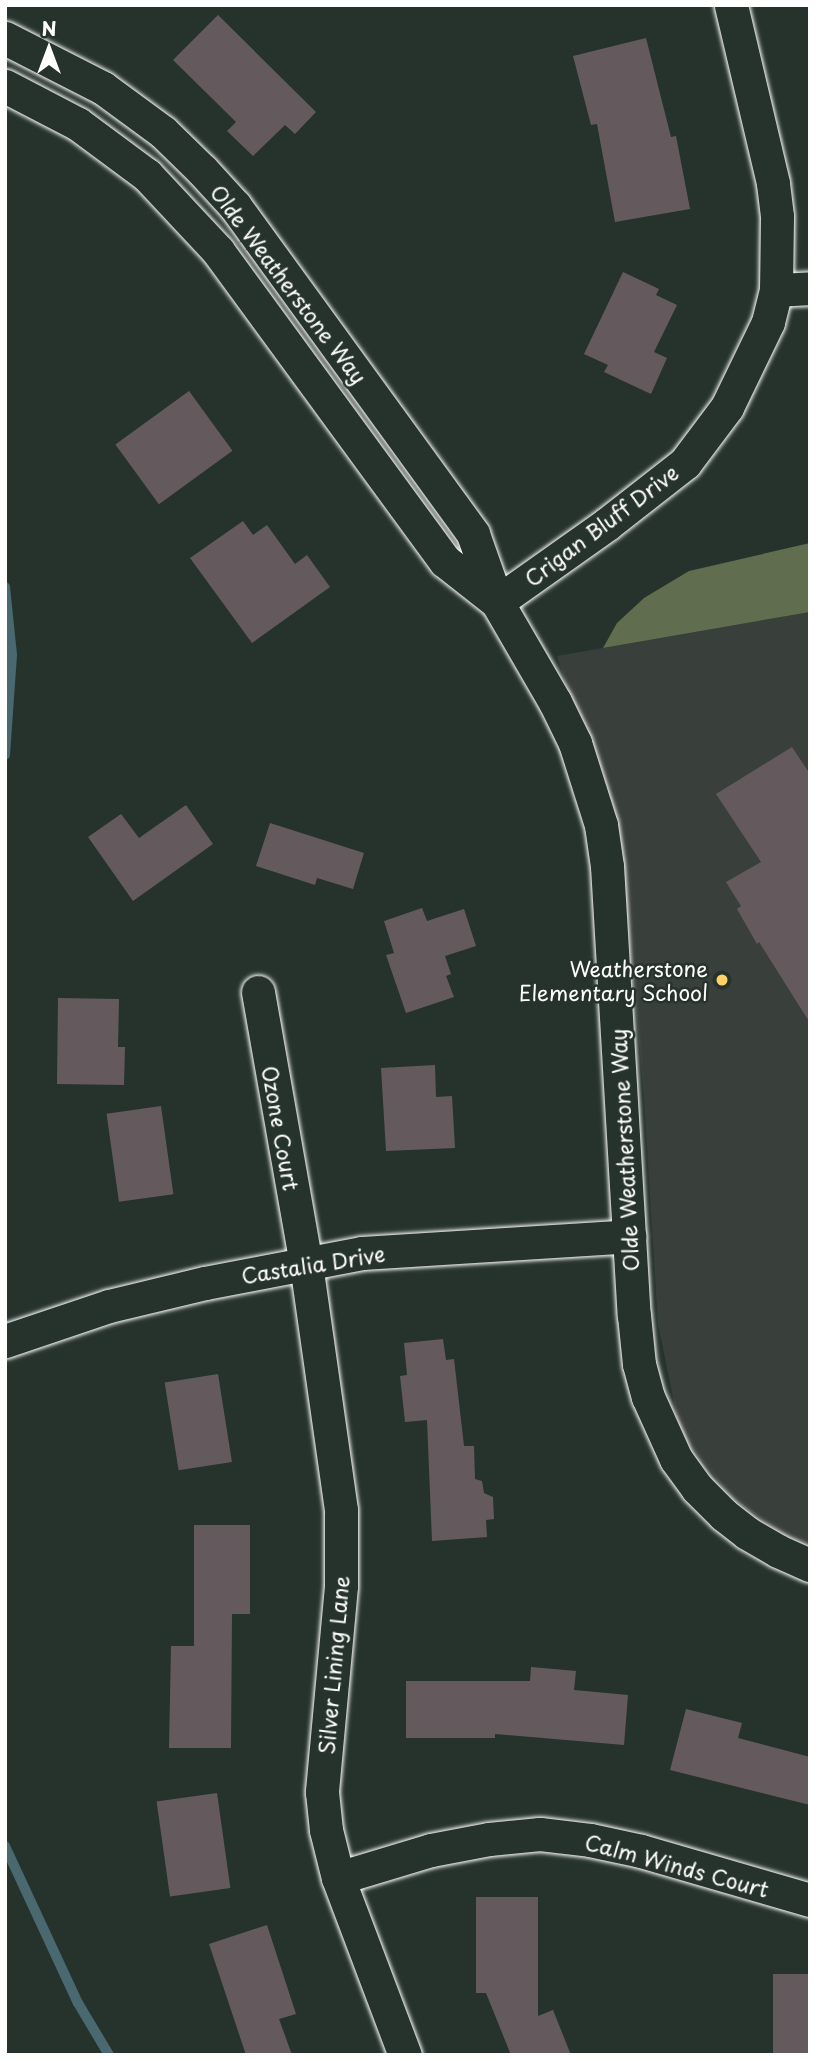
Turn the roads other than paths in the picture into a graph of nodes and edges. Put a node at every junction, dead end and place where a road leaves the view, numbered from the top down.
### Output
1 (732, 5) edge
2 (5, 38) edge
3 (5, 86) edge
4 (810, 288) edge
5 (776, 290) junction
6 (497, 602) junction
7 (258, 992) dead end
8 (629, 1236) junction
9 (306, 1264) junction
10 (5, 1341) edge
11 (810, 1565) edge
12 (338, 1878) junction
13 (810, 1900) edge
14 (405, 2055) edge

1 - 5 street, Crigan Bluff Drive
2 - 6 street, Olde Weatherstone Way
3 - 6 street, Olde Weatherstone Way
4 - 5 street
5 - 6 street, Crigan Bluff Drive
6 - 8 street, Olde Weatherstone Way
7 - 9 street, Ozone Court
8 - 9 street, Castalia Drive
8 - 11 street, Olde Weatherstone Way
9 - 10 street, Castalia Drive
9 - 12 street, Silver Lining Lane
12 - 13 street, Calm Winds Court
12 - 14 street, Silver Lining Lane

